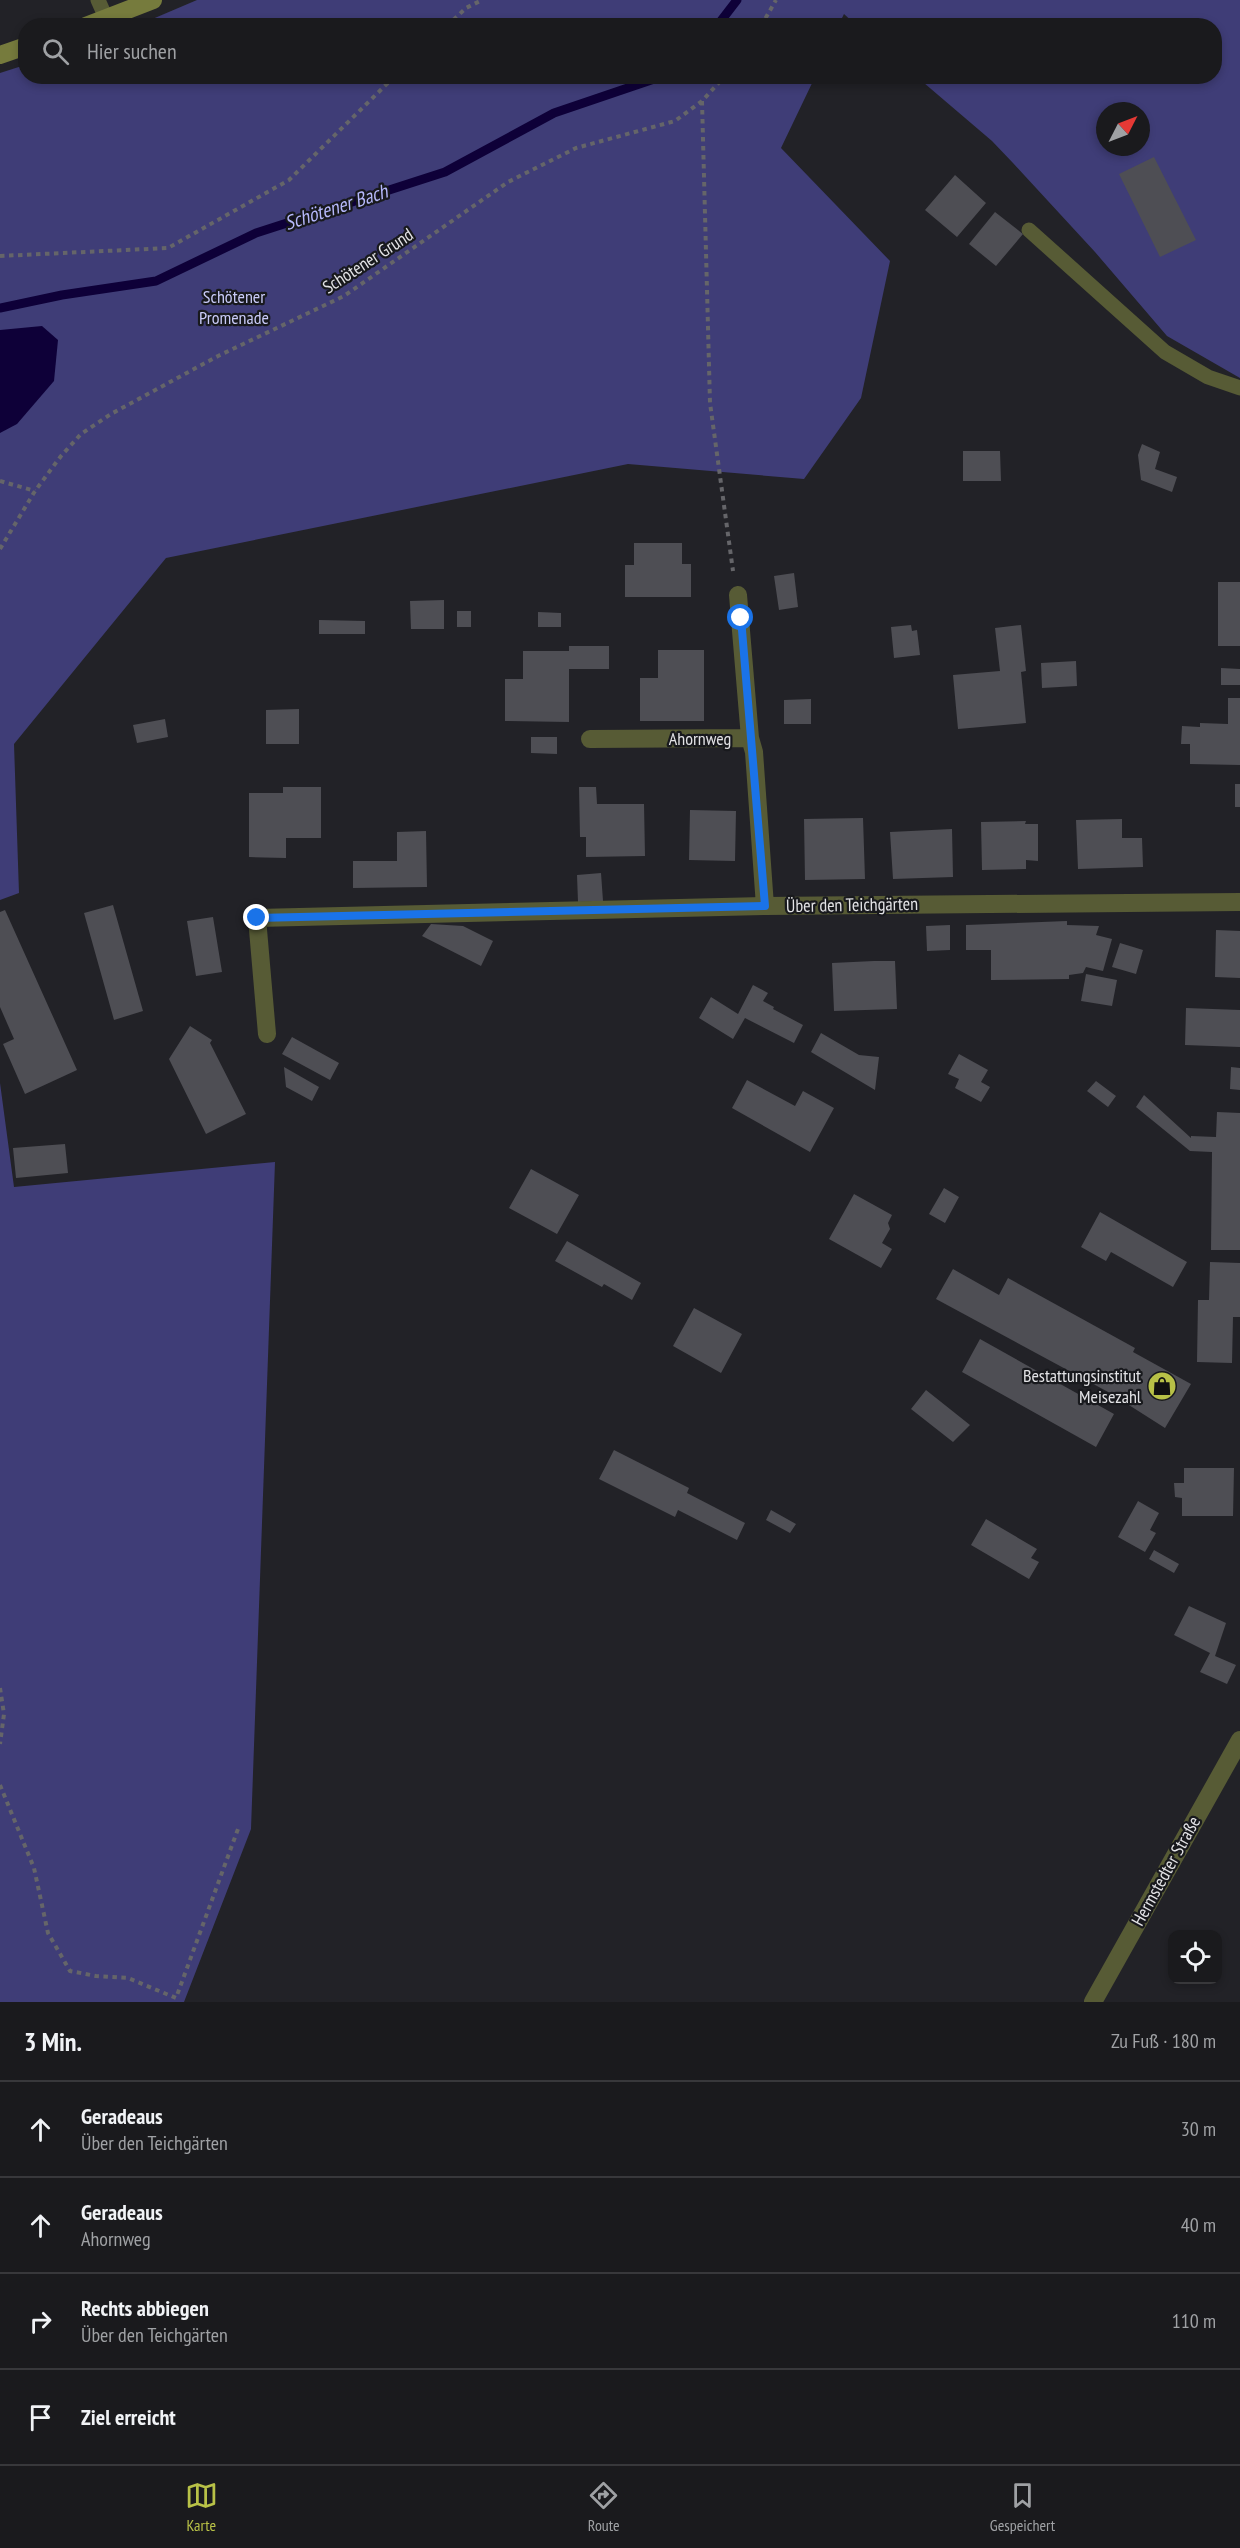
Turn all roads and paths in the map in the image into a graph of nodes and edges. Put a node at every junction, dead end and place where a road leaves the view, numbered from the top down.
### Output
1 (98, 0) edge
2 (153, 0) edge
3 (482, 0) edge
4 (776, 0) edge
5 (106, 18) joint
6 (455, 18) edge
7 (766, 18) edge
8 (18, 49) edge
9 (0, 55) edge
10 (387, 84) edge
11 (717, 84) edge
12 (702, 101) junction
13 (1029, 230) dead end
14 (0, 256) edge
15 (1240, 388) edge
16 (0, 481) edge
17 (35, 491) junction
18 (0, 549) edge
19 (738, 595) joint
20 (750, 738) junction
21 (590, 739) dead end
22 (1240, 902) edge
23 (765, 906) junction
24 (267, 1034) dead end
25 (0, 1688) edge
26 (1240, 1740) edge
27 (0, 1744) edge
28 (0, 1785) edge
29 (238, 1829) dead end
30 (176, 2000) edge
31 (1093, 2002) edge

1 - 5 lane
2 - 5 street
3 - 6 path
4 - 7 path
8 - 9 street
10 - 14 path
11 - 12 path, Schötener Grund
12 - 17 path, Schötener Grund
12 - 19 path
13 - 15 lane
16 - 17 path
17 - 18 path, Schötener Grund
19 - 20 street
20 - 21 street, Ahornweg
20 - 23 street, Ahornweg
22 - 23 street, Über den Teichgärten
23 - 24 street, Über den Teichgärten
25 - 27 path
26 - 31 street, Hermstedter Straße
28 - 30 path
29 - 30 path

